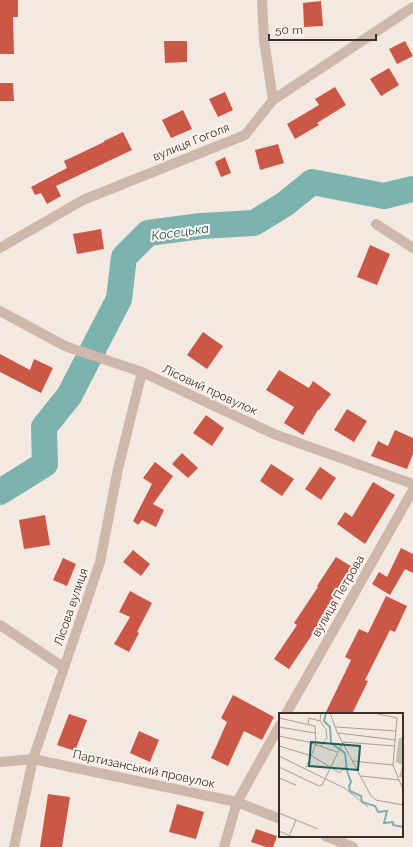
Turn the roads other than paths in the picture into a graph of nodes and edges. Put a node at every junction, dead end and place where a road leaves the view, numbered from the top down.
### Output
1 (262, 0) edge
2 (413, 6) edge
3 (273, 100) junction
4 (376, 224) dead end
5 (0, 248) edge
6 (413, 248) edge
7 (0, 311) edge
8 (142, 372) junction
9 (413, 484) edge
10 (413, 490) edge
11 (0, 625) edge
12 (64, 667) junction
13 (287, 713) edge
14 (279, 727) edge
15 (33, 759) junction
16 (0, 762) edge
17 (236, 802) junction
18 (279, 819) edge
19 (328, 837) edge
20 (14, 847) edge
21 (224, 847) edge
22 (353, 847) edge

1 - 3 street
2 - 3 street, вулиця Гоголя
3 - 5 street, вулиця Гоголя
4 - 6 street
7 - 8 street, Лісовий провулок
8 - 9 street, Лісовий провулок
8 - 12 street, Лісова вулиця
10 - 13 street, вулиця Петрова
11 - 12 street
12 - 15 street, Лісова вулиця
14 - 17 street
15 - 16 street, Партизанський провулок
15 - 17 street, Партизанський провулок
15 - 20 street, Лісова вулиця
17 - 18 street, Партизанський провулок
17 - 21 street
19 - 22 street

